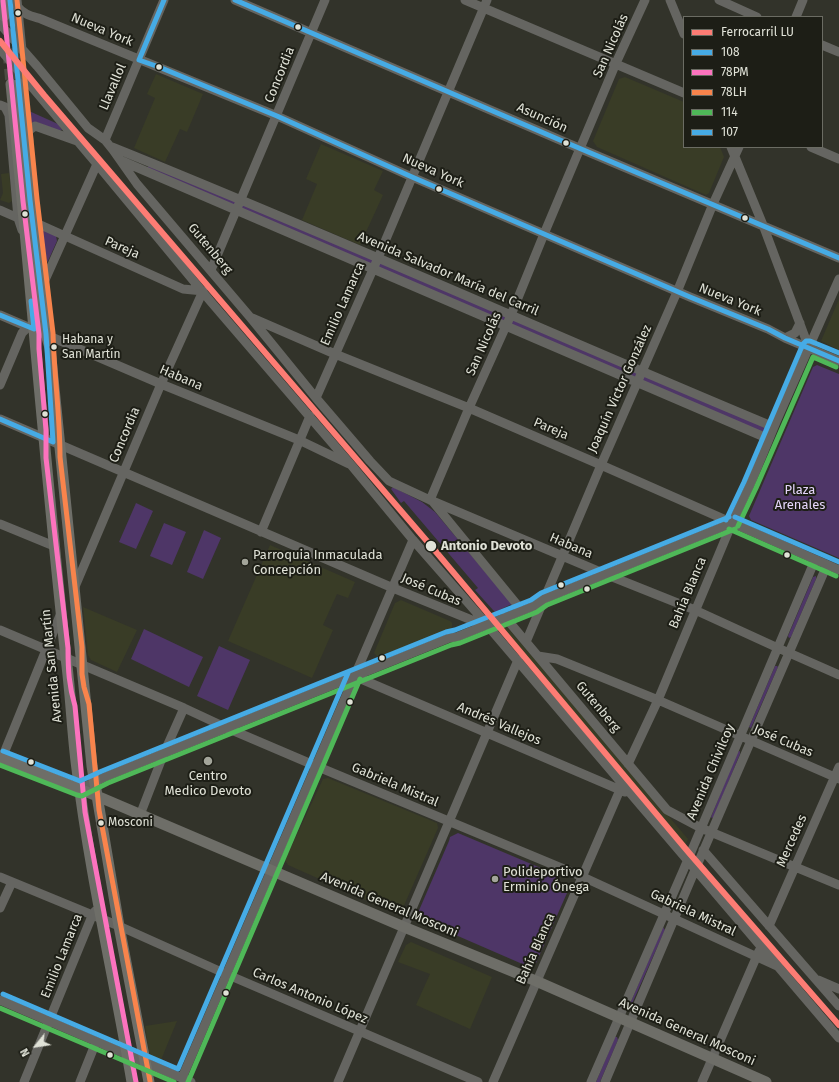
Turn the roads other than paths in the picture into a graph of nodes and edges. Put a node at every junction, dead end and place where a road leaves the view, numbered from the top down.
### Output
1 (3, 0) edge
2 (164, 0) edge
3 (235, 0) edge
4 (325, 0) edge
5 (465, 0) edge
6 (645, 0) edge
7 (670, 0) edge
8 (719, 0) edge
9 (803, 0) edge
10 (485, 4) edge
11 (10, 10) edge
12 (754, 16) edge
13 (796, 16) edge
14 (683, 32) edge
15 (311, 33) junction
16 (823, 45) edge
17 (0, 49) edge
18 (22, 50) junction
19 (839, 52) edge
20 (139, 60) junction
21 (616, 63) junction
22 (448, 90) junction
23 (683, 93) edge
24 (0, 105) edge
25 (277, 116) junction
26 (77, 141) junction
27 (108, 143) junction
28 (581, 148) junction
29 (731, 148) edge
30 (739, 148) edge
31 (813, 148) edge
32 (735, 156) junction
33 (839, 159) edge
34 (122, 161) junction
35 (97, 164) junction
36 (412, 177) junction
37 (241, 200) junction
38 (713, 204) junction
39 (0, 210) edge
40 (236, 210) junction
41 (18, 218) junction
42 (34, 222) junction
43 (763, 225) junction
44 (544, 234) junction
45 (64, 236) junction
46 (26, 243) junction
47 (378, 258) junction
48 (839, 258) edge
49 (373, 268) junction
50 (211, 270) junction
51 (839, 278) edge
52 (41, 289) junction
53 (203, 291) junction
54 (677, 292) junction
55 (0, 315) edge
56 (511, 315) junction
57 (250, 317) junction
58 (800, 323) junction
59 (506, 326) junction
60 (31, 328) junction
61 (46, 334) junction
62 (785, 338) junction
63 (809, 348) junction
64 (335, 354) junction
65 (839, 361) edge
66 (642, 372) junction
67 (638, 382) junction
68 (161, 384) junction
69 (0, 385) edge
70 (316, 398) junction
71 (469, 408) junction
72 (310, 416) junction
73 (0, 419) edge
74 (774, 427) junction
75 (43, 438) junction
76 (769, 439) junction
77 (299, 440) junction
78 (59, 444) junction
79 (601, 465) junction
80 (352, 466) junction
81 (123, 472) junction
82 (404, 488) joint
83 (430, 500) junction
84 (732, 523) junction
85 (0, 524) edge
86 (261, 532) junction
87 (413, 540) junction
88 (54, 546) junction
89 (563, 556) junction
90 (816, 560) junction
91 (827, 565) junction
92 (839, 570) edge
93 (606, 574) junction
94 (393, 588) junction
95 (74, 590) junction
96 (544, 599) junction
97 (519, 607) junction
98 (695, 610) junction
99 (60, 613) junction
100 (505, 617) junction
101 (483, 623) junction
102 (0, 630) edge
103 (526, 642) junction
104 (778, 648) junction
105 (47, 650) junction
106 (790, 654) junction
107 (538, 656) junction
108 (66, 658) junction
109 (518, 660) junction
110 (82, 665) junction
111 (839, 675) edge
112 (354, 676) junction
113 (658, 700) junction
114 (184, 708) junction
115 (227, 728) junction
116 (487, 733) junction
117 (740, 736) junction
118 (751, 741) junction
119 (164, 753) junction
120 (1, 760) edge
121 (628, 764) junction
122 (316, 766) junction
123 (839, 767) edge
124 (837, 778) edge
125 (94, 782) junction
126 (621, 787) junction
127 (80, 789) junction
128 (97, 796) junction
129 (140, 814) junction
130 (448, 821) junction
131 (701, 828) junction
132 (712, 832) junction
133 (703, 850) junction
134 (688, 860) junction
135 (794, 866) junction
136 (695, 868) junction
137 (270, 870) junction
138 (583, 876) junction
139 (0, 877) edge
140 (12, 882) junction
141 (839, 885) edge
142 (0, 908) edge
143 (97, 914) junction
144 (665, 914) junction
145 (674, 918) junction
146 (119, 926) junction
147 (769, 926) junction
148 (404, 927) junction
149 (761, 946) junction
150 (756, 956) junction
151 (779, 967) junction
152 (226, 974) junction
153 (816, 979) junction
154 (536, 981) junction
155 (839, 989) edge
156 (0, 1000) edge
157 (839, 1006) edge
158 (624, 1020) junction
159 (49, 1021) junction
160 (360, 1031) junction
161 (839, 1038) edge
162 (96, 1042) junction
163 (128, 1055) junction
164 (712, 1059) junction
165 (145, 1062) junction
166 (182, 1078) junction
167 (24, 1082) edge
168 (80, 1082) edge
169 (132, 1082) edge
170 (149, 1082) edge
171 (192, 1082) edge
172 (338, 1082) edge
173 (478, 1082) edge
174 (493, 1082) edge
175 (591, 1082) edge
176 (605, 1082) edge
177 (702, 1082) edge
178 (766, 1082) edge

1 - 11 main road
2 - 20 street, Llavallol
3 - 15 street, Asunción
4 - 15 street, Concordia
5 - 10 street
6 - 21 street, San Nicolás
7 - 14 street
8 - 12 street
9 - 13 street
10 - 21 street
10 - 22 street, Emilio Lamarca
11 - 18 street
11 - 18 street, Gutenberg
11 - 20 street, Nueva York
15 - 22 street, Asunción
15 - 25 street, Concordia
16 - 19 street
17 - 26 street
18 - 27 street, Gutenberg
20 - 25 street, Nueva York
20 - 27 street, Llavallol
21 - 23 street
21 - 28 street, San Nicolás
22 - 28 street, Asunción
22 - 36 street, Emilio Lamarca
24 - 41 street, Avenida San Martín
25 - 36 street, Nueva York
25 - 37 street, Concordia
26 - 35 street
26 - 42 street, Avenida San Martín
27 - 34 street, Gutenberg
27 - 37 street, Avenida Salvador María del Carril
28 - 38 street, Asunción
28 - 44 street, San Nicolás
29 - 32 street
30 - 32 street, Joaquín Victor González
31 - 33 street
32 - 38 street, Joaquín Victor González
32 - 43 street
34 - 40 street, Avenida Salvador María del Carril
34 - 50 street, Gutenberg
35 - 45 street
35 - 53 street
36 - 44 street, Nueva York
36 - 47 street, Emilio Lamarca
37 - 40 street, Concordia
37 - 47 street, Avenida Salvador María del Carril
38 - 43 street, Asunción
38 - 54 street, Joaquín Victor González
39 - 41 street
40 - 49 street, Avenida Salvador María del Carril
40 - 50 street, Concordia
41 - 46 street, Avenida San Martín
42 - 45 street, Pareja
42 - 46 main road, Avenida San Martín
42 - 52 main road, Avenida San Martín
43 - 48 street, Asunción
43 - 58 street
44 - 54 street, Nueva York
44 - 56 street, San Nicolás
45 - 52 street
45 - 53 street, Pareja
46 - 60 main road, Avenida San Martín
47 - 49 street, Emilio Lamarca
47 - 56 street, Avenida Salvador María del Carril
49 - 59 street, Avenida Salvador María del Carril
49 - 64 street, Emilio Lamarca
50 - 57 street, Gutenberg
51 - 63 street, Bahía Blanca
52 - 61 main road, Avenida San Martín
53 - 68 street, Concordia
53 - 72 street
54 - 62 street, Nueva York
54 - 66 street, Joaquín Victor González
55 - 60 street, Habana
56 - 59 street, San Nicolás
56 - 66 street, Avenida Salvador María del Carril
57 - 64 street, Pareja
57 - 70 street, Gutenberg
58 - 62 street
58 - 63 street
59 - 67 street, Avenida Salvador María del Carril
59 - 71 street, San Nicolás
60 - 61 street, Habana
60 - 69 street
60 - 75 main road, Avenida San Martín
61 - 68 street, Habana
61 - 78 main road, Avenida San Martín
62 - 63 street, Nueva York
63 - 65 street, Nueva York
63 - 74 street, Bahía Blanca
64 - 70 street, Emilio Lamarca
64 - 71 street, Pareja
66 - 67 street, Joaquín Victor González
66 - 74 street, Avenida Salvador María del Carril
67 - 76 street, Avenida Salvador María del Carril
67 - 79 street, Joaquín Victor González
68 - 77 street, Habana
68 - 81 street, Concordia
70 - 82 street, Gutenberg
71 - 79 street, Pareja
71 - 83 street, San Nicolás
72 - 77 street
72 - 80 street
73 - 75 street, José Cubas
74 - 76 street, Bahía Blanca
75 - 78 street, José Cubas
75 - 88 main road, Avenida San Martín
76 - 84 street, Bahía Blanca
77 - 80 street, Habana
77 - 86 street
78 - 81 street, José Cubas
78 - 95 main road, Avenida San Martín
79 - 84 street, Pareja
79 - 89 street, Joaquín Victor González
80 - 87 street
81 - 86 street, José Cubas
81 - 95 street, Concordia
82 - 83 street, Habana
83 - 89 street, Habana
83 - 97 street
84 - 90 street, Pareja
84 - 93 street
84 - 98 street, Bahía Blanca
85 - 88 street
86 - 94 street, José Cubas
87 - 94 street
87 - 101 street
88 - 99 main road, Avenida San Martín
89 - 93 street, Habana
89 - 96 street, Joaquín Victor González
90 - 91 street, Pareja
90 - 104 street, Avenida Chivilcoy
91 - 92 street, Pareja
91 - 106 street, Avenida Chivilcoy
93 - 96 street
93 - 98 street, Habana
94 - 101 street, José Cubas
94 - 112 street
95 - 110 main road, Avenida San Martín
96 - 97 street
96 - 100 street
96 - 103 street, Joaquín Victor González
97 - 101 street
98 - 104 street, Habana
98 - 113 street, Bahía Blanca
99 - 105 street
99 - 108 main road, Avenida San Martín
100 - 101 street
100 - 103 street, Gutenberg
101 - 109 street
101 - 112 street
102 - 105 street, Gabriela Mistral
103 - 107 street, Gutenberg
104 - 106 street, Habana
104 - 117 street, Avenida Chivilcoy
105 - 108 street, Gabriela Mistral
105 - 120 street
106 - 111 street, Habana
106 - 118 street, Avenida Chivilcoy
107 - 113 street, José Cubas
107 - 121 street, Gutenberg
108 - 110 street, Gabriela Mistral
108 - 127 main road, Avenida San Martín
109 - 116 street
109 - 126 street
110 - 114 street, Gabriela Mistral
110 - 125 main road, Avenida San Martín
112 - 115 street
112 - 116 street, Andrés Vallejos
112 - 122 street
113 - 117 street, José Cubas
113 - 121 street, Bahía Blanca
114 - 115 street, Gabriela Mistral
114 - 119 street
115 - 119 street
115 - 122 street, Gabriela Mistral
116 - 126 street, Andrés Vallejos
116 - 130 street
117 - 118 street, José Cubas
117 - 131 street, Avenida Chivilcoy
118 - 124 street, José Cubas
118 - 132 street, Avenida Chivilcoy
119 - 125 street
119 - 129 street
120 - 127 main road, Avenida General Mosconi
121 - 131 street, Gutenberg
122 - 130 street, Gabriela Mistral
122 - 137 street
123 - 124 street, Mercedes
124 - 135 street, Mercedes
125 - 127 street
125 - 128 main road, Avenida San Martín
126 - 134 street, Andrés Vallejos
126 - 138 street, Bahía Blanca
127 - 128 main road, Avenida General Mosconi
127 - 143 main road, Avenida San Martín
128 - 129 main road, Avenida General Mosconi
128 - 146 main road, Avenida San Martín
129 - 137 main road, Avenida General Mosconi
130 - 138 street, Gabriela Mistral
130 - 148 street
131 - 132 street
131 - 134 street, Avenida Chivilcoy
132 - 133 street, Avenida Chivilcoy
132 - 135 street
133 - 136 street, Avenida Chivilcoy
133 - 147 street
134 - 136 street
134 - 144 street, Avenida Chivilcoy
135 - 141 street
135 - 147 street, Mercedes
136 - 145 street, Avenida Chivilcoy
136 - 149 street
137 - 148 main road, Avenida General Mosconi
137 - 152 street
138 - 144 street, Gabriela Mistral
138 - 154 street, Bahía Blanca
139 - 140 street, Carlos Antonio López
140 - 142 street
140 - 143 street, Carlos Antonio López
143 - 146 street, Carlos Antonio López
143 - 159 street, Emilio Lamarca
143 - 163 main road, Avenida San Martín
144 - 145 street, Gabriela Mistral
144 - 158 street, Avenida Chivilcoy
145 - 150 street, Gabriela Mistral
145 - 158 street, Avenida Chivilcoy
146 - 152 street, Carlos Antonio López
146 - 165 main road, Avenida San Martín
147 - 153 street
148 - 154 main road, Avenida General Mosconi
148 - 160 street
149 - 150 street
149 - 151 street
150 - 151 street, Gabriela Mistral
150 - 164 street
151 - 161 street
152 - 160 street, Carlos Antonio López
152 - 166 street
153 - 155 street
153 - 157 street
154 - 158 main road, Avenida General Mosconi
154 - 174 street, Bahía Blanca
156 - 159 street
158 - 164 main road, Avenida General Mosconi
158 - 175 street, Avenida Chivilcoy
158 - 176 street, Avenida Chivilcoy
159 - 162 street
159 - 167 street, Emilio Lamarca
160 - 172 street
160 - 173 street, Carlos Antonio López
162 - 163 street
162 - 168 street
163 - 165 street
163 - 169 main road, Avenida San Martín
164 - 177 street
164 - 178 main road, Avenida General Mosconi
165 - 166 street
165 - 170 main road, Avenida San Martín
166 - 171 street

